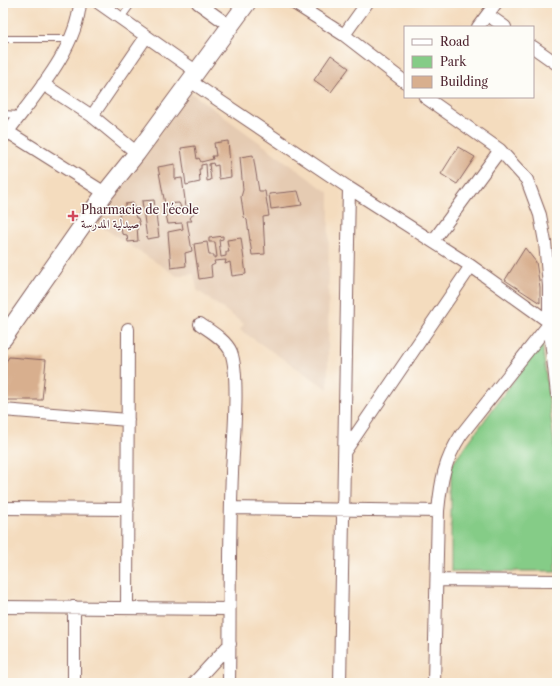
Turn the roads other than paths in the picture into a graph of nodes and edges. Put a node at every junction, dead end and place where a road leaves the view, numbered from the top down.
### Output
1 (80, 3) edge
2 (99, 3) edge
3 (132, 3) edge
4 (198, 3) edge
5 (247, 3) edge
6 (294, 3) edge
7 (367, 3) edge
8 (496, 3) edge
9 (488, 15) junction
10 (121, 18) junction
11 (230, 26) junction
12 (479, 26) edge
13 (504, 26) edge
14 (344, 35) junction
15 (146, 37) junction
16 (3, 39) edge
17 (70, 39) junction
18 (534, 48) edge
19 (557, 64) edge
20 (194, 77) junction
21 (404, 81) edge
22 (43, 84) junction
23 (426, 98) edge
24 (3, 114) edge
25 (20, 115) junction
26 (92, 116) junction
27 (5, 135) edge
28 (500, 150) junction
29 (137, 153) junction
30 (349, 188) junction
31 (105, 193) junction
32 (433, 241) junction
33 (471, 266) junction
34 (553, 318) edge
35 (200, 324) dead end
36 (128, 329) dead end
37 (3, 339) edge
38 (557, 394) edge
39 (3, 410) edge
40 (128, 420) junction
41 (345, 451) junction
42 (3, 508) edge
43 (231, 508) junction
44 (128, 509) junction
45 (343, 511) junction
46 (438, 511) junction
47 (437, 580) junction
48 (557, 581) edge
49 (3, 607) edge
50 (74, 607) junction
51 (127, 608) junction
52 (229, 609) junction
53 (230, 644) junction
54 (74, 683) edge
55 (194, 683) edge
56 (229, 683) edge
57 (340, 683) edge
58 (434, 683) edge

1 - 17 street
2 - 10 street
3 - 10 lane
4 - 11 street
5 - 11 street
6 - 14 street
7 - 14 street
8 - 9 street
9 - 12 street
9 - 13 street
10 - 15 street
11 - 20 street
14 - 21 street
15 - 20 street
15 - 26 street
16 - 17 lane
17 - 22 street
18 - 19 street
20 - 29 street
20 - 30 street
22 - 25 street
22 - 26 street
23 - 28 street
24 - 25 lane
25 - 27 street
26 - 29 street
27 - 31 street
28 - 32 street
28 - 34 street
29 - 31 street
30 - 32 street
30 - 41 street
31 - 37 street
32 - 33 street
33 - 34 street
33 - 41 street
34 - 38 street
34 - 46 street
35 - 43 street
36 - 40 street
39 - 40 street
40 - 44 street
41 - 45 street
42 - 44 street
43 - 45 street
43 - 52 street
44 - 51 street
45 - 46 street
45 - 57 street
46 - 47 street
47 - 48 street
47 - 58 street
49 - 50 street
50 - 51 street
50 - 54 street
51 - 52 street
52 - 53 street
53 - 55 street
53 - 56 street

